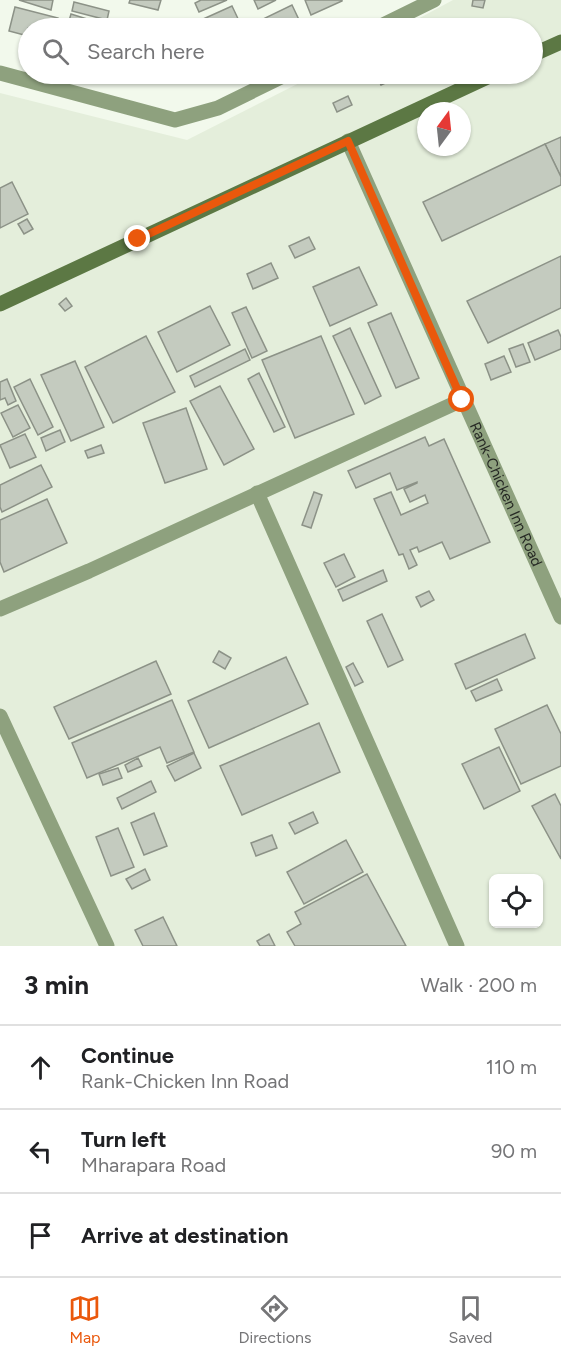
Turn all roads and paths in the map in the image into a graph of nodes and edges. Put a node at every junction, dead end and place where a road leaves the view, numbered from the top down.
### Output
1 (434, 0) edge
2 (397, 18) edge
3 (561, 42) edge
4 (543, 50) edge
5 (0, 73) edge
6 (18, 78) edge
7 (41, 84) edge
8 (267, 84) edge
9 (472, 84) edge
10 (348, 141) junction
11 (0, 304) edge
12 (462, 400) junction
13 (257, 493) junction
14 (0, 609) edge
15 (561, 617) edge
16 (0, 716) edge
17 (107, 946) edge
18 (457, 946) edge

1 - 2 street
3 - 4 main road
5 - 6 street
7 - 8 street
9 - 10 main road
10 - 11 main road
10 - 12 street, Rank-Chicken Inn Road
12 - 13 street
12 - 15 street, Rank-Chicken Inn Road
13 - 14 street
13 - 18 street
16 - 17 street

